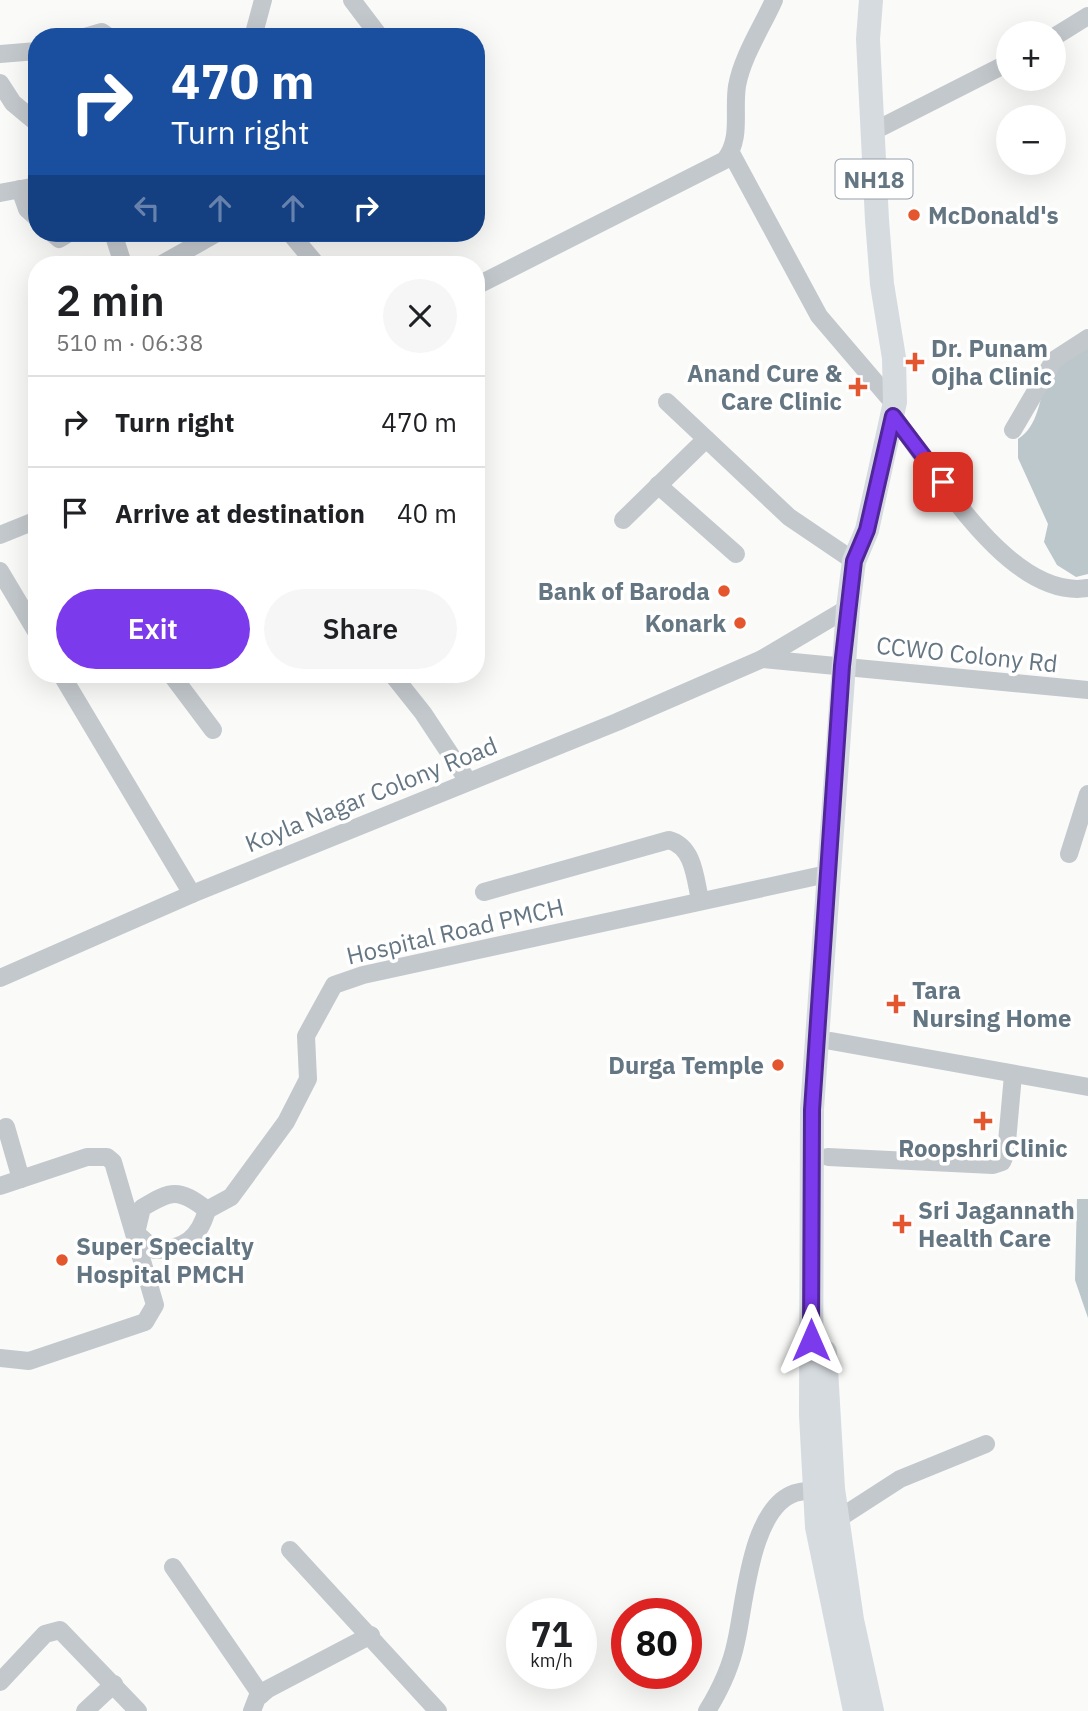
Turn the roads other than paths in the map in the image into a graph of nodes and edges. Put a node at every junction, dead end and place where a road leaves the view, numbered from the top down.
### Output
1 (263, 0) edge
2 (352, 0) edge
3 (774, 0) edge
4 (871, 0) edge
5 (888, 0) edge
6 (1088, 16) edge
7 (255, 28) edge
8 (373, 28) edge
9 (1066, 30) edge
10 (28, 52) edge
11 (0, 54) edge
12 (996, 69) edge
13 (0, 83) edge
14 (28, 116) edge
15 (879, 128) junction
16 (731, 153) junction
17 (28, 188) edge
18 (0, 193) edge
19 (28, 210) edge
20 (202, 242) edge
21 (298, 242) edge
22 (178, 256) edge
23 (309, 256) edge
24 (485, 281) edge
25 (1088, 338) edge
26 (667, 402) dead end
27 (894, 411) junction
28 (1013, 430) dead end
29 (706, 439) junction
30 (658, 485) junction
31 (622, 520) dead end
32 (28, 524) edge
33 (867, 530) junction
34 (0, 535) edge
35 (736, 554) dead end
36 (854, 561) junction
37 (0, 571) edge
38 (1088, 588) edge
39 (848, 608) junction
40 (28, 618) edge
41 (762, 659) junction
42 (849, 667) junction
43 (66, 683) edge
44 (178, 683) edge
45 (399, 683) edge
46 (1088, 691) edge
47 (213, 730) dead end
48 (468, 781) junction
49 (1088, 794) edge
50 (1069, 854) dead end
51 (827, 874) junction
52 (484, 892) dead end
53 (192, 894) junction
54 (700, 900) junction
55 (0, 978) edge
56 (831, 1041) junction
57 (1013, 1075) junction
58 (821, 1077) junction
59 (1088, 1087) edge
60 (6, 1127) dead end
61 (828, 1157) junction
62 (22, 1179) junction
63 (0, 1186) edge
64 (207, 1210) junction
65 (136, 1233) junction
66 (0, 1358) edge
67 (986, 1444) dead end
68 (824, 1490) junction
69 (838, 1519) junction
70 (290, 1550) dead end
71 (173, 1567) dead end
72 (371, 1635) junction
73 (0, 1682) edge
74 (114, 1684) junction
75 (261, 1695) junction
76 (85, 1711) edge
77 (138, 1711) edge
78 (252, 1711) edge
79 (438, 1711) edge
80 (707, 1711) edge
81 (855, 1711) edge
82 (872, 1711) edge

1 - 7 street
2 - 8 street
3 - 16 street
4 - 15 highway, NH18
5 - 15 highway, NH18
6 - 9 street
10 - 11 street
12 - 15 street
13 - 14 street
15 - 27 highway, NH18
16 - 24 street
16 - 27 street
17 - 18 street
17 - 19 street
20 - 22 street
21 - 23 street
25 - 28 street
26 - 29 street
27 - 33 highway, NH18
27 - 38 street
29 - 30 street
29 - 36 street
30 - 31 street
30 - 35 street
32 - 34 street
33 - 36 highway, NH18
33 - 42 highway, NH18
36 - 39 highway, NH18
37 - 40 street
39 - 41 street, Koyla Nagar Colony Road
39 - 42 highway, NH18
41 - 42 street, Koyla Nagar Colony Road
41 - 48 street, Koyla Nagar Colony Road
42 - 46 street, CCWO Colony Rd
42 - 51 highway, NH18
42 - 56 highway, NH18
43 - 53 street
44 - 47 street
45 - 48 street
48 - 53 street, Koyla Nagar Colony Road
49 - 50 street
51 - 54 street, Hospital Road PMCH
51 - 58 highway, NH18
52 - 54 street
53 - 55 street, Koyla Nagar Colony Road
54 - 64 street, Hospital Road PMCH
56 - 57 street
56 - 58 highway, NH18
57 - 59 street
57 - 61 street
58 - 61 highway, NH18
58 - 68 highway, NH18
60 - 62 street
61 - 68 highway, NH18
62 - 63 street
62 - 65 street
64 - 65 street
64 - 65 street
65 - 66 street
67 - 69 street
68 - 69 highway, NH18
68 - 80 street
68 - 81 highway, NH18
69 - 82 highway, NH18
70 - 72 street
71 - 75 street
72 - 75 street
72 - 79 street
73 - 74 street
74 - 76 street
74 - 77 street
75 - 78 street

